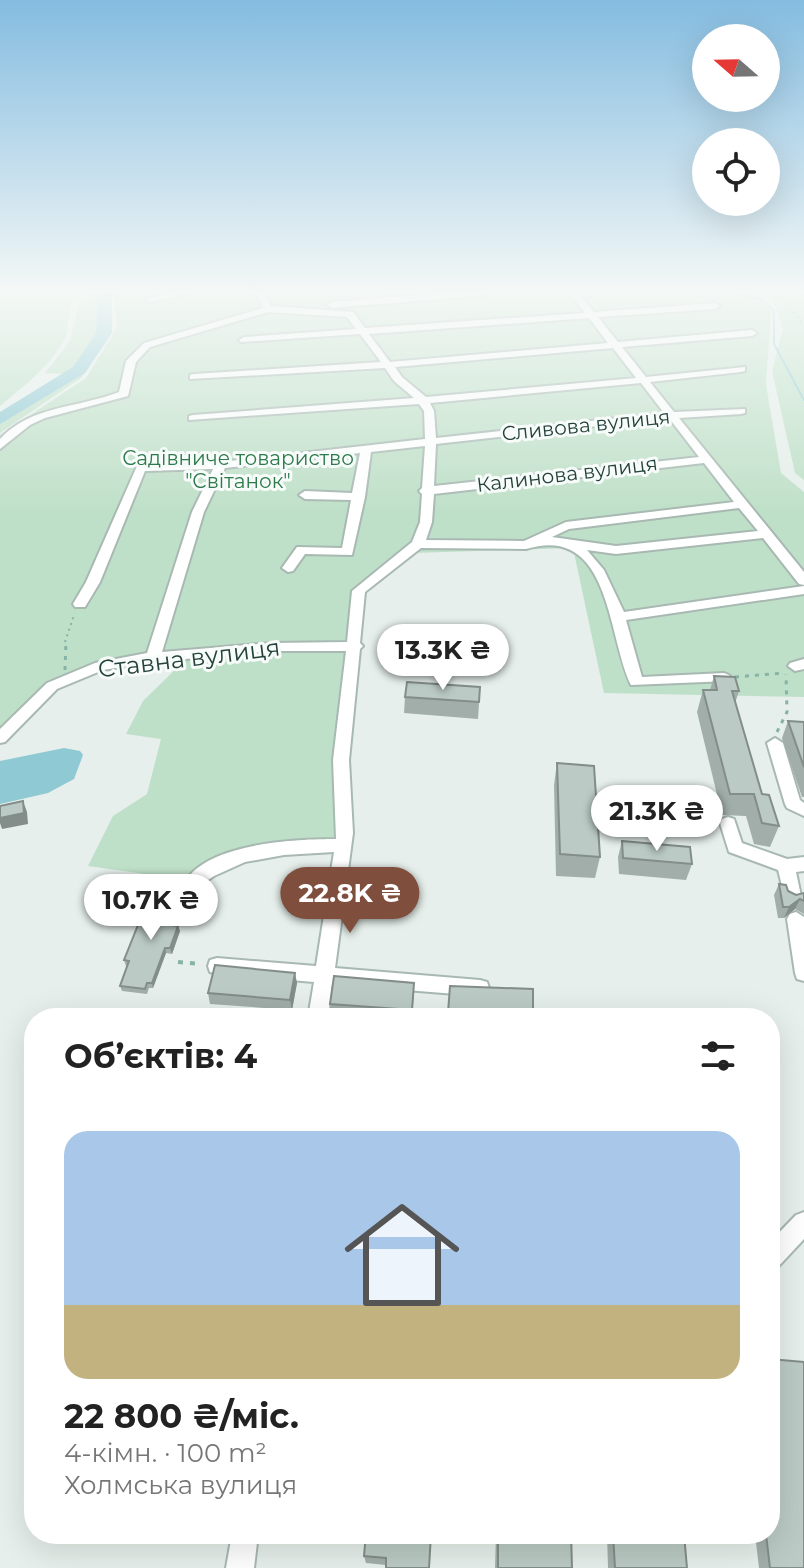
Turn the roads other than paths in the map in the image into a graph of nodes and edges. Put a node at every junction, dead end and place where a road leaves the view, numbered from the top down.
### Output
1 (130, 365) edge
2 (384, 365) edge
3 (387, 365) edge
4 (633, 365) edge
5 (741, 369) dead end
6 (194, 377) dead end
7 (645, 379) junction
8 (422, 399) junction
9 (741, 411) dead end
10 (671, 415) junction
11 (193, 418) dead end
12 (431, 441) junction
13 (0, 446) edge
14 (366, 448) junction
15 (708, 459) junction
16 (221, 465) junction
17 (425, 491) junction
18 (305, 495) dead end
19 (359, 497) junction
20 (744, 504) junction
21 (768, 534) junction
22 (538, 539) junction
23 (418, 544) junction
24 (572, 544) junction
25 (288, 568) dead end
26 (804, 581) edge
27 (804, 590) edge
28 (80, 604) road end
29 (617, 617) junction
30 (356, 646) junction
31 (153, 657) junction
32 (724, 678) edge
33 (0, 738) edge
34 (775, 743) road end
35 (804, 810) edge
36 (728, 823) dead end
37 (343, 846) junction
38 (795, 865) edge
39 (193, 883) dead end
40 (792, 896) edge
41 (796, 919) dead end
42 (803, 947) edge
43 (217, 966) edge
44 (804, 973) edge
45 (322, 975) junction
46 (499, 989) edge
47 (319, 1008) edge
48 (804, 1223) edge
49 (780, 1248) edge
50 (244, 1544) edge
51 (240, 1568) edge

1 - 13 street
2 - 6 street
3 - 8 street
4 - 7 street
5 - 7 street
7 - 8 street
7 - 10 street
8 - 11 street
8 - 12 street
9 - 10 street, Сливова вулиця
10 - 12 street, Сливова вулиця
10 - 15 street
12 - 14 street, Сливова вулиця
12 - 17 street
14 - 16 street, Сливова вулиця
14 - 19 street
15 - 17 street, Калинова вулиця
15 - 20 street
16 - 28 street, Сливова вулиця
16 - 31 street
17 - 23 street
18 - 19 street
19 - 25 street
20 - 21 street
20 - 22 street
21 - 24 street
21 - 26 street
22 - 23 street
22 - 24 street
23 - 30 street
24 - 29 street
27 - 29 street
29 - 32 street
30 - 31 street, Ставна вулиця
30 - 37 street
31 - 33 street, Ставна вулиця
34 - 35 street
36 - 38 street
37 - 39 street
37 - 45 street
38 - 40 street
41 - 42 street
42 - 44 street
43 - 45 street
45 - 46 street
45 - 47 street
48 - 49 street
50 - 51 street

